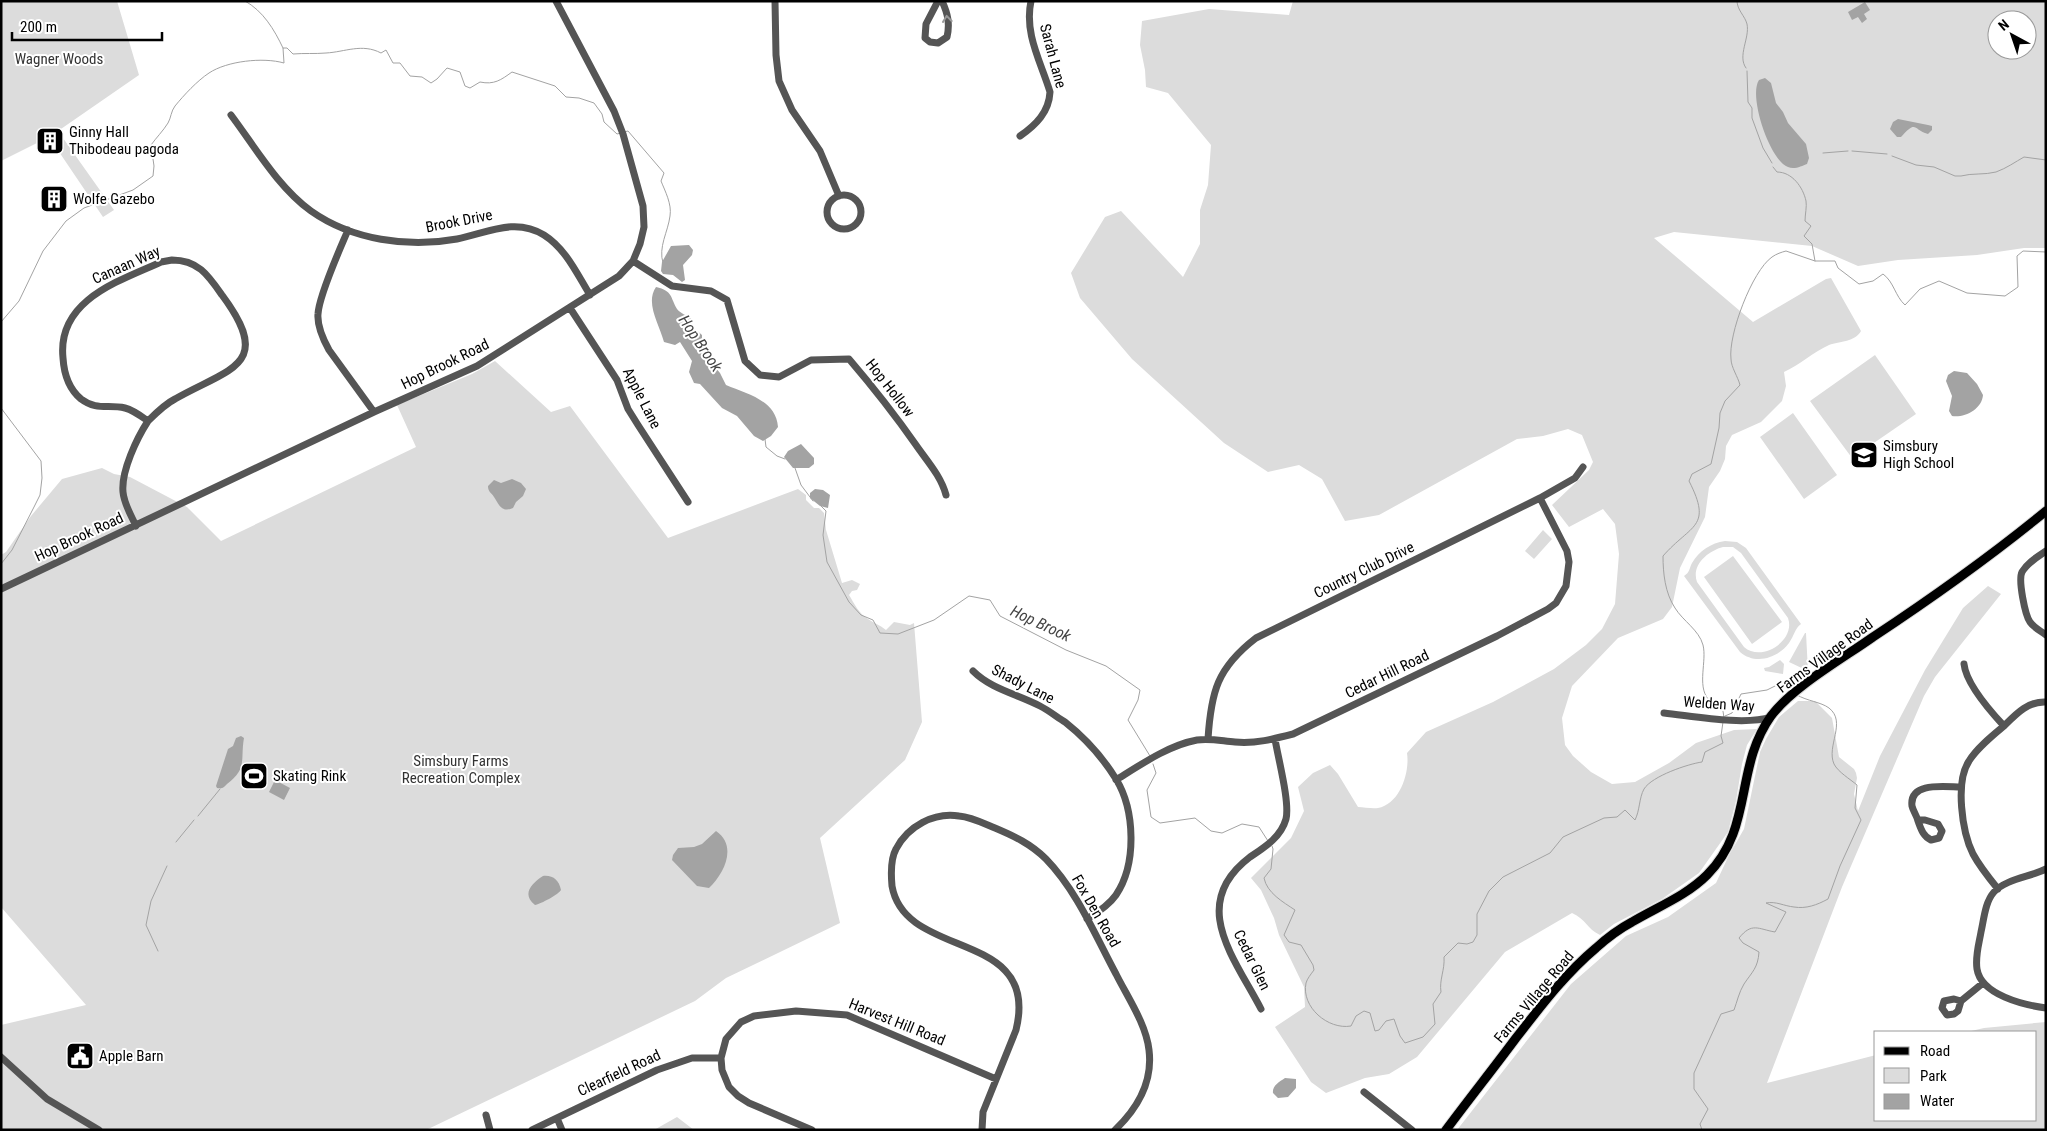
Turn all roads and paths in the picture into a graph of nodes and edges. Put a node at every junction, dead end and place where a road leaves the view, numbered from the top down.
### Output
1 (556, 1) edge
2 (775, 1) edge
3 (938, 1) edge
4 (942, 1) edge
5 (1031, 1) edge
6 (231, 115) dead end
7 (1020, 136) dead end
8 (839, 196) junction
9 (348, 230) junction
10 (633, 261) junction
11 (590, 295) junction
12 (570, 308) junction
13 (374, 412) junction
14 (148, 421) junction
15 (1584, 467) dead end
16 (946, 494) dead end
17 (1540, 498) junction
18 (688, 502) dead end
19 (2046, 511) edge
20 (136, 526) junction
21 (2046, 551) edge
22 (1, 589) edge
23 (2046, 635) edge
24 (1964, 664) dead end
25 (973, 671) dead end
26 (2046, 702) edge
27 (1664, 713) dead end
28 (1771, 717) junction
29 (2004, 726) junction
30 (1208, 739) junction
31 (1274, 739) junction
32 (1116, 780) junction
33 (1960, 787) junction
34 (1918, 820) dead end
35 (2046, 869) edge
36 (1998, 888) junction
37 (1087, 919) junction
38 (1983, 983) junction
39 (1960, 1001) dead end
40 (2046, 1008) edge
41 (1261, 1009) dead end
42 (1, 1058) edge
43 (721, 1058) junction
44 (996, 1079) junction
45 (1364, 1092) dead end
46 (486, 1115) dead end
47 (557, 1118) junction
48 (99, 1130) edge
49 (490, 1130) edge
50 (532, 1130) edge
51 (562, 1130) edge
52 (812, 1130) edge
53 (982, 1130) edge
54 (1115, 1130) edge
55 (1412, 1130) edge
56 (1446, 1130) edge

1 - 10 street, Hop Brook Road
2 - 8 street
3 -> 4 street
5 - 7 street, Sarah Lane
6 - 9 street, Brook Drive
8 - 8 street
9 - 11 street, Brook Drive
9 - 13 street
10 - 11 street, Hop Brook Road
10 - 16 street, Hop Hollow
11 - 12 street, Hop Brook Road
12 - 13 street, Hop Brook Road
12 - 18 street, Apple Lane
13 - 20 street, Hop Brook Road
14 - 14 street, Canaan Way
14 - 20 street, Canaan Way
15 - 17 street, Country Club Drive
17 - 30 street, Country Club Drive
17 - 31 street, Cedar Hill Road
19 - 28 main road, Farms Village Road
20 - 22 street, Hop Brook Road
21 - 23 street
24 - 29 street
25 - 32 street, Shady Lane
26 - 29 street
27 - 28 street, Welden Way
28 - 56 main road, Farms Village Road
29 - 33 street
30 - 31 street, Cedar Hill Road
30 - 32 street, Cedar Hill Road
31 - 41 street, Cedar Glen
32 - 37 street, Shady Lane
33 - 34 street
33 - 36 street
35 - 36 street
36 - 38 street
37 - 44 street, Fox Den Road
37 - 54 street, Fox Den Road
38 - 39 street
38 - 40 street
42 - 48 street
43 - 44 street, Harvest Hill Road
43 - 47 street, Clearfield Road
43 - 52 street
44 - 53 street, Fox Den Road
45 - 55 street
46 - 49 street
47 - 50 street, Clearfield Road
47 - 51 street

